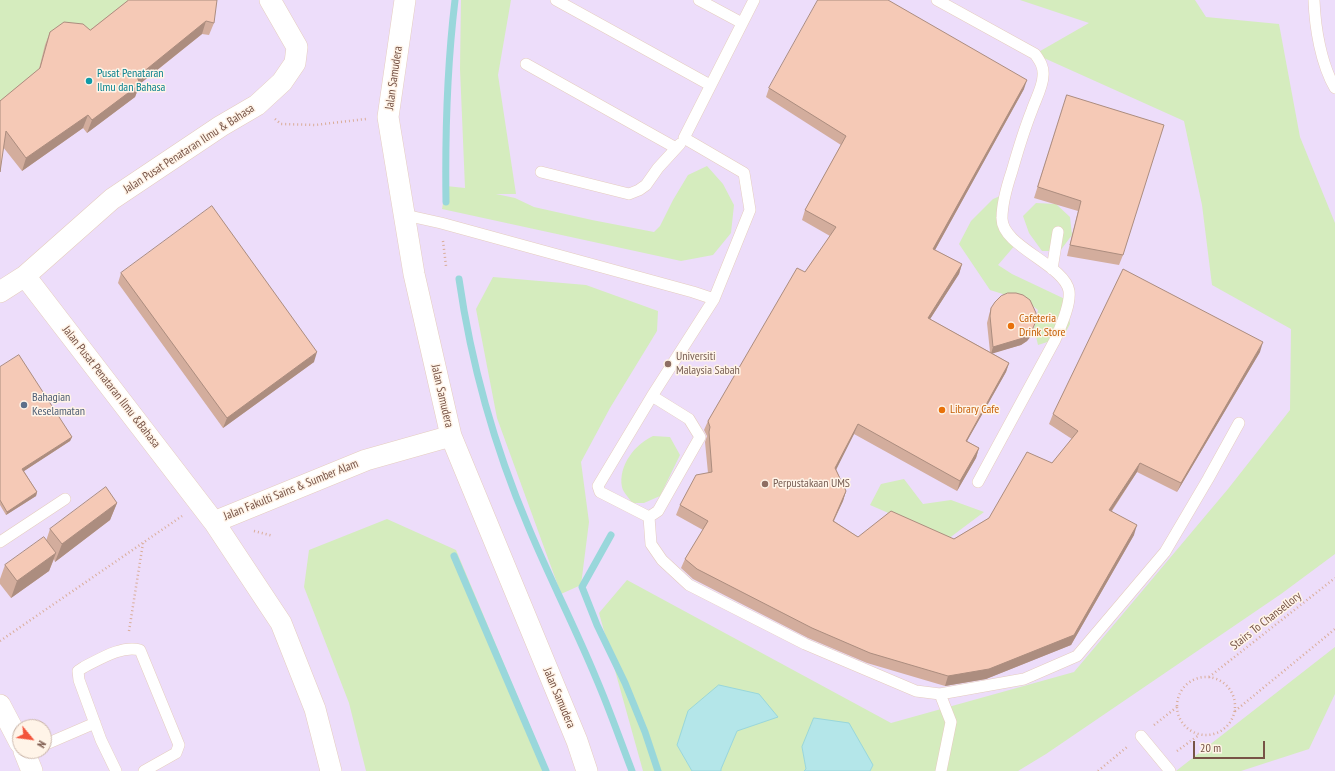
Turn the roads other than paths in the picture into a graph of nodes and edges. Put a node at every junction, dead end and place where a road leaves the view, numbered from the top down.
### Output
1 (270, 0) edge
2 (405, 0) edge
3 (556, 0) edge
4 (699, 0) edge
5 (754, 0) edge
6 (937, 0) edge
7 (1314, 0) edge
8 (742, 23) junction
9 (526, 64) dead end
10 (710, 85) junction
11 (1335, 88) edge
12 (684, 138) junction
13 (676, 148) junction
14 (541, 172) dead end
15 (405, 215) junction
16 (1058, 232) dead end
17 (1052, 269) junction
18 (25, 276) junction
19 (0, 292) edge
20 (714, 299) junction
21 (652, 396) junction
22 (1240, 423) dead end
23 (451, 436) junction
24 (978, 482) dead end
25 (65, 499) dead end
26 (649, 517) junction
27 (214, 522) junction
28 (0, 542) edge
29 (940, 694) junction
30 (0, 705) edge
31 (95, 723) junction
32 (12, 724) edge
33 (1141, 736) dead end
34 (52, 742) edge
35 (116, 771) edge
36 (144, 771) edge
37 (331, 771) edge
38 (587, 771) edge
39 (942, 771) edge
40 (1170, 771) edge

1 - 18 street, Jalan Pusat Penataran Ilmu & Bahasa
2 - 15 street, Jalan Samudera
3 - 10 lane
4 - 8 lane
5 - 8 lane
6 - 17 lane
7 - 11 lane
8 - 10 lane
9 - 13 lane
10 - 12 lane
12 - 13 lane
12 - 20 lane
13 - 14 lane
15 - 20 lane
15 - 23 street, Jalan Samudera
16 - 17 lane
17 - 24 lane
18 - 19 street
18 - 27 street, Jalan Pusat Penataran Ilmu &Bahasa
20 - 21 lane
21 - 26 lane
21 - 26 lane
22 - 29 lane
23 - 27 street, Jalan Fakulti Sains & Sumber Alam
23 - 38 street, Jalan Samudera
25 - 28 lane
26 - 29 lane
27 - 37 street, Jalan Fakulti Sains & Sumber Alam
29 - 39 lane
30 - 32 street
31 - 34 lane
31 - 35 lane
31 - 36 lane
33 - 40 lane

